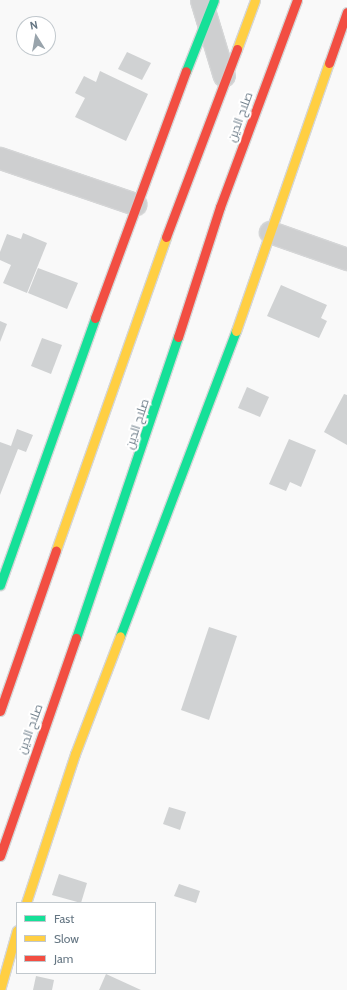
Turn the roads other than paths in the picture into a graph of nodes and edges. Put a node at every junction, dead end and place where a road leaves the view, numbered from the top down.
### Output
1 (255, 0) edge
2 (297, 0) edge
3 (207, 6) edge
4 (347, 12) edge
5 (224, 76) junction
6 (0, 158) edge
7 (135, 204) junction
8 (270, 232) junction
9 (347, 259) edge
10 (0, 584) edge
11 (0, 711) edge
12 (0, 856) edge
13 (26, 902) edge
14 (16, 934) edge
15 (0, 990) edge

1 - 5 main road
2 - 12 main road, صلاح الدين
3 - 5 street
3 - 7 main road
4 - 8 main road
5 - 11 main road
6 - 7 street
7 - 10 main road
8 - 9 street
8 - 13 main road
14 - 15 main road

